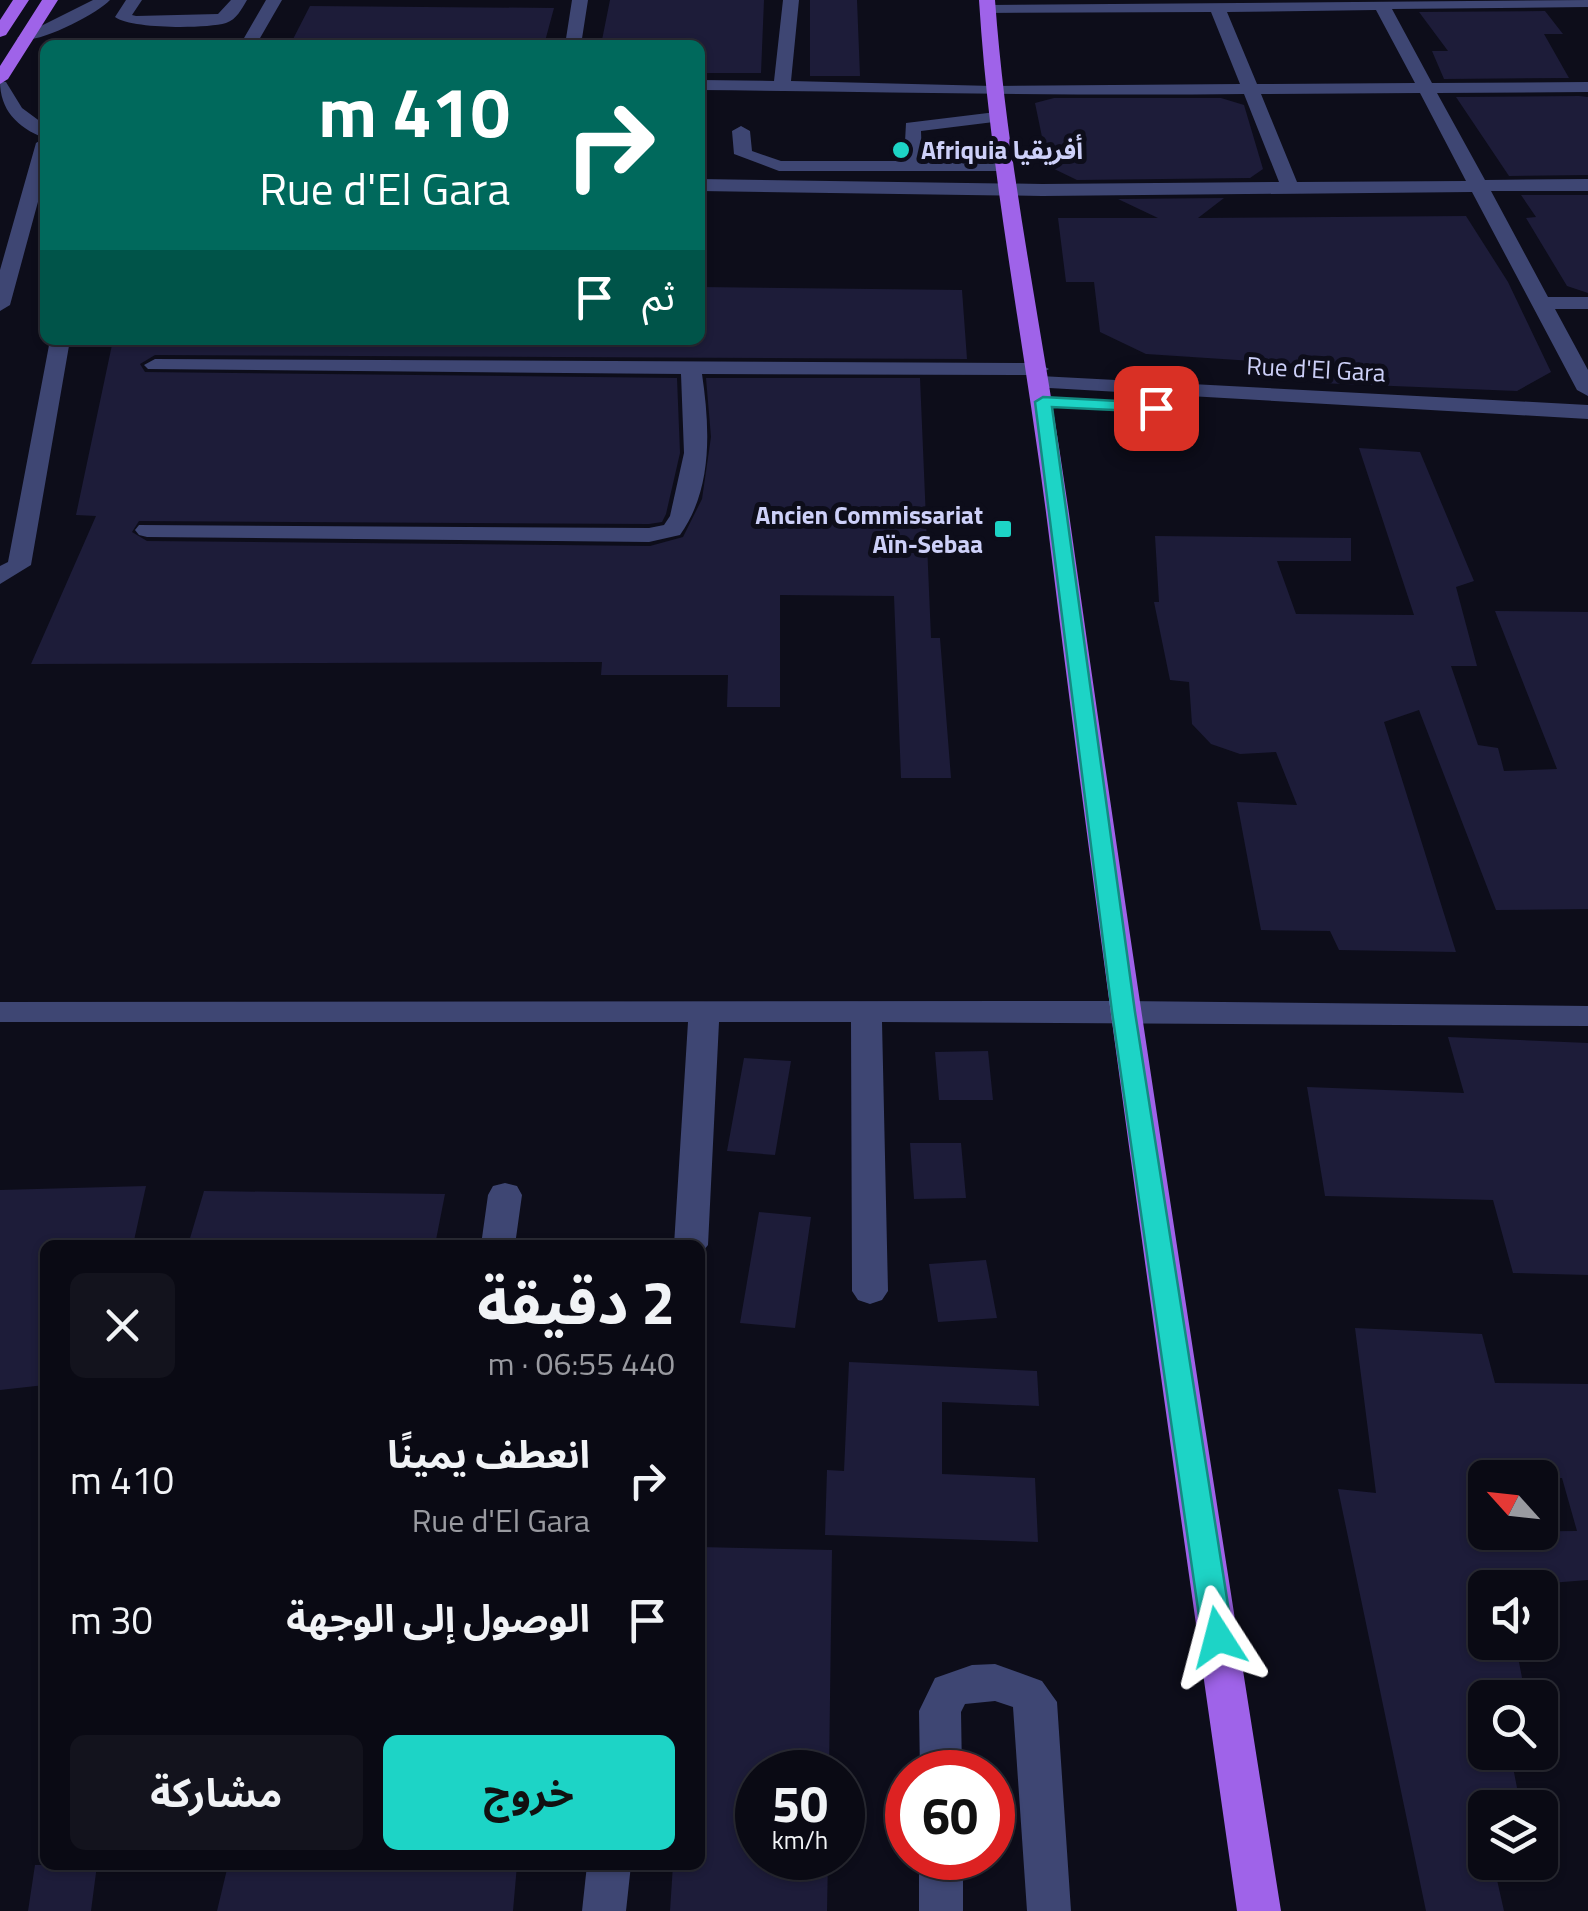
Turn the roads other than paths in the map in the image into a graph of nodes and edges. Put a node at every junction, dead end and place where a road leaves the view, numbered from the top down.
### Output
1 (21, 0) edge
2 (50, 0) edge
3 (102, 0) edge
4 (134, 0) edge
5 (239, 0) edge
6 (274, 0) edge
7 (580, 0) edge
8 (791, 0) edge
9 (1588, 2) edge
10 (988, 5) edge
11 (1382, 6) junction
12 (1218, 10) junction
13 (0, 32) edge
14 (25, 38) junction
15 (251, 40) edge
16 (574, 40) edge
17 (0, 82) edge
18 (705, 85) edge
19 (782, 86) junction
20 (1588, 86) edge
21 (1427, 88) junction
22 (1250, 90) junction
23 (992, 92) junction
24 (996, 117) junction
25 (40, 129) edge
26 (741, 130) dead end
27 (40, 161) edge
28 (913, 166) junction
29 (1004, 166) junction
30 (705, 185) edge
31 (1478, 186) junction
32 (1588, 186) edge
33 (1290, 188) junction
34 (1007, 189) junction
35 (1540, 303) junction
36 (1588, 303) edge
37 (0, 305) edge
38 (59, 345) edge
39 (156, 365) dead end
40 (691, 367) junction
41 (1040, 384) junction
42 (1588, 390) edge
43 (1588, 412) edge
44 (1588, 431) edge
45 (147, 530) dead end
46 (0, 578) edge
47 (0, 1012) edge
48 (704, 1012) junction
49 (866, 1012) junction
50 (1123, 1012) junction
51 (1588, 1016) edge
52 (505, 1194) dead end
53 (499, 1240) edge
54 (691, 1240) edge
55 (870, 1290) dead end
56 (941, 1750) edge
57 (608, 1870) edge
58 (941, 1880) edge
59 (604, 1911) edge
60 (941, 1911) edge
61 (1049, 1911) edge
62 (1259, 1911) edge

1 - 13 main road
2 - 14 main road
3 - 14 street
4 - 5 street
6 - 15 street
7 - 16 street
8 - 19 street
9 - 11 street
10 - 12 street
10 - 23 main road
11 - 12 street
11 - 21 street
12 - 22 street
14 - 17 main road
17 - 25 street
18 - 19 street
19 - 23 street
20 - 21 street
21 - 22 street
21 - 31 street
22 - 23 street
22 - 33 street
23 - 24 main road
24 - 28 street
24 - 29 main road
26 - 28 street
27 - 37 street
28 - 29 street
29 - 34 main road
30 - 34 street
31 - 32 street
31 - 33 street
31 - 35 street
33 - 34 street
34 - 41 main road
35 - 36 street
35 - 42 street
38 - 46 street
39 - 40 street
40 - 41 street
40 - 45 street
41 - 43 street, Rue d'El Gara
41 - 44 street, Rue d'El Gara
41 - 50 main road
47 - 48 street
48 - 49 street
48 - 54 street
49 - 50 street
49 - 55 street
50 - 51 street
50 - 62 main road
52 - 53 street
56 - 61 street
57 - 59 street
58 - 60 street

